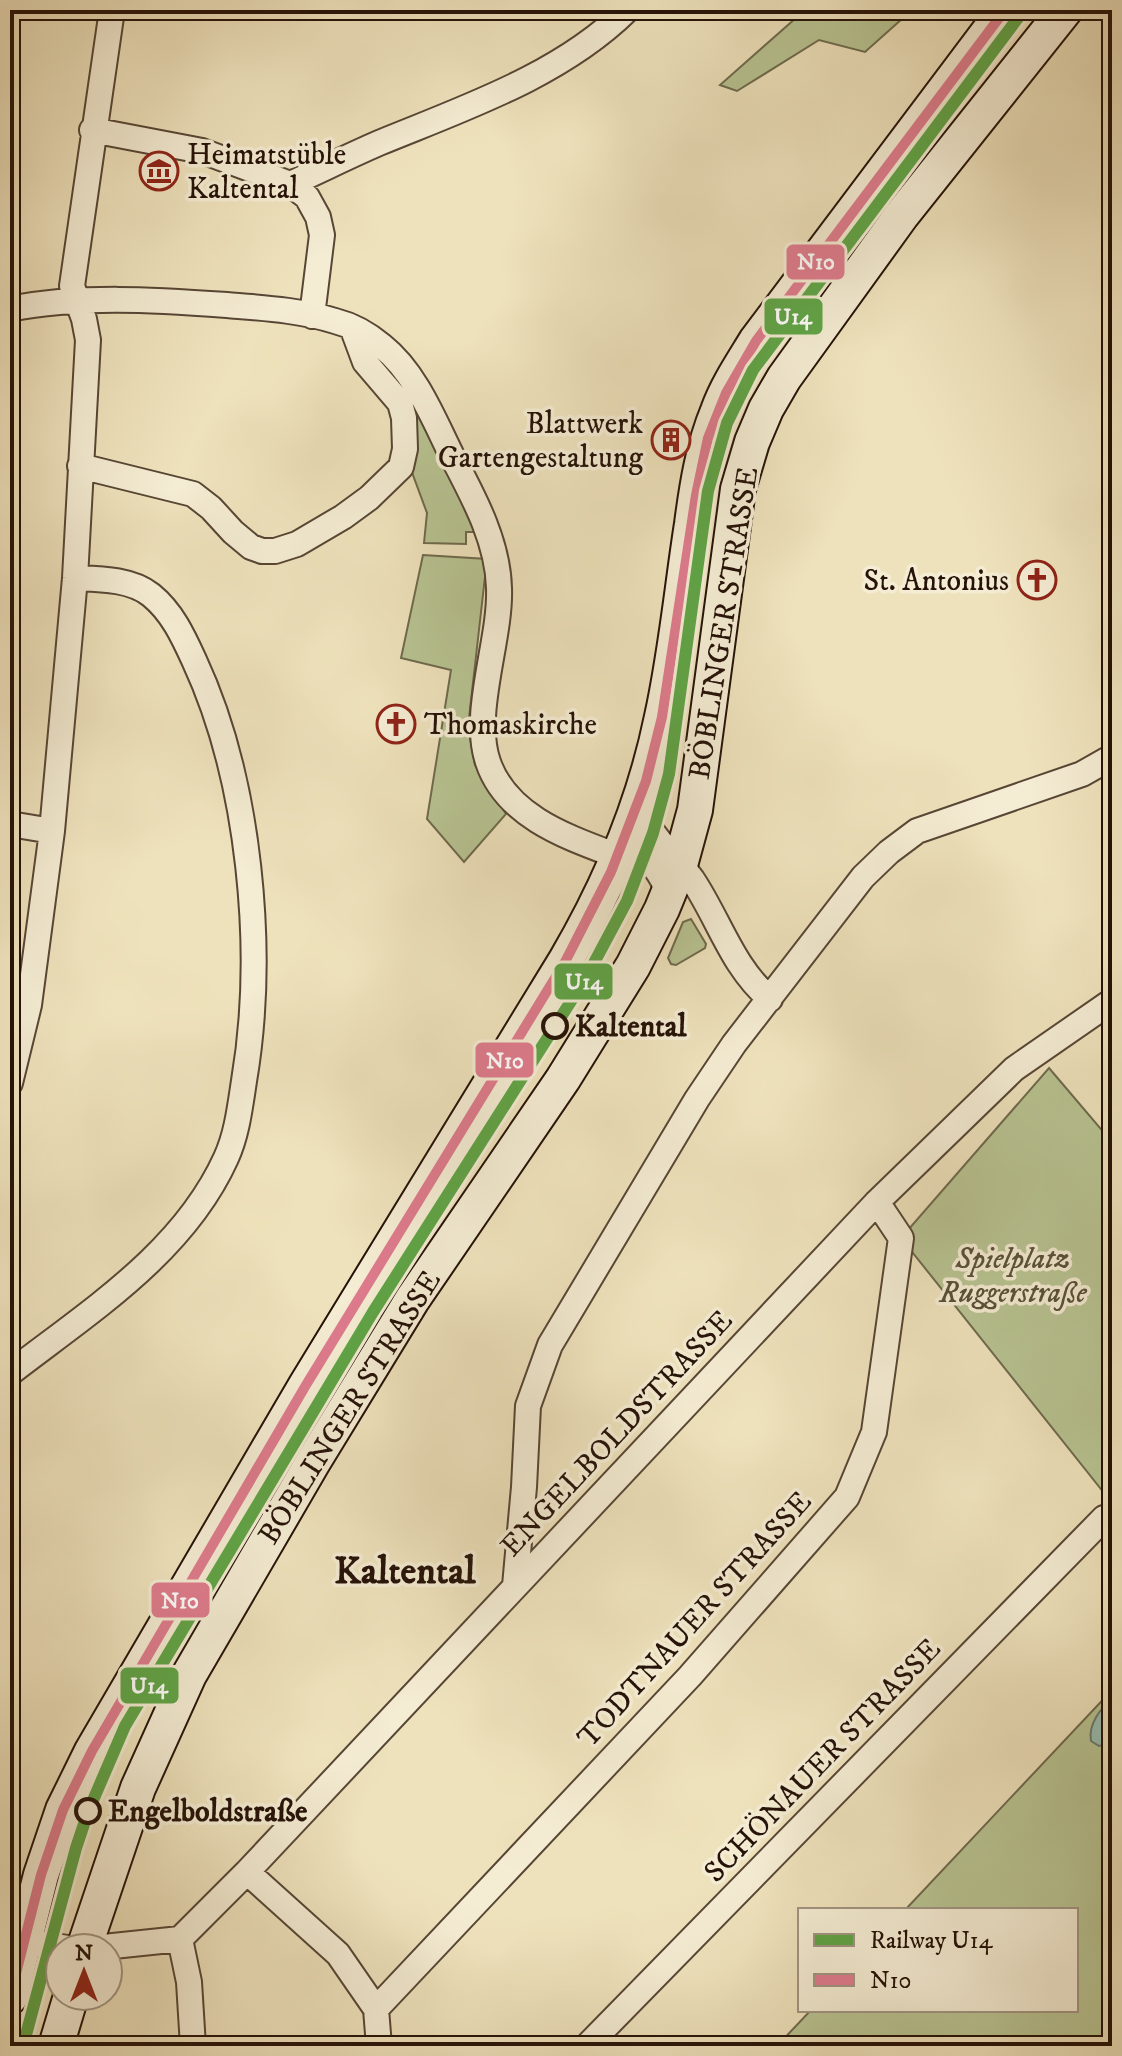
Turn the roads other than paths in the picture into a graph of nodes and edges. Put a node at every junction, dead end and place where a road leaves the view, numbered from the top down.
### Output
1 (112, 10) edge
2 (627, 10) edge
3 (1005, 10) edge
4 (1065, 10) edge
5 (92, 130) junction
6 (290, 184) junction
7 (78, 301) junction
8 (10, 309) edge
9 (312, 316) junction
10 (352, 327) junction
11 (80, 466) junction
12 (75, 578) junction
13 (1112, 757) edge
14 (641, 809) junction
15 (695, 810) junction
16 (10, 824) edge
17 (52, 831) junction
18 (620, 857) junction
19 (674, 879) junction
20 (770, 999) junction
21 (1112, 1001) edge
22 (10, 1083) edge
23 (877, 1202) junction
24 (10, 1373) edge
25 (1104, 1518) dead end
26 (515, 1586) junction
27 (247, 1872) junction
28 (89, 1932) edge
29 (180, 1939) junction
30 (16, 1941) edge
31 (44, 1945) edge
32 (124, 1945) edge
33 (10, 1997) edge
34 (376, 2009) junction
35 (66, 2012) edge
36 (56, 2046) edge
37 (193, 2046) edge
38 (379, 2046) edge
39 (587, 2046) edge

1 - 5 street
2 - 6 street
3 - 14 main road, BÖBLINGER STRASSE
4 - 15 main road, BÖBLINGER STRASSE
5 - 6 street
5 - 7 street
6 - 9 street
7 - 8 street
7 - 9 street
7 - 11 street
9 - 10 street
10 - 11 street
10 - 18 street
11 - 12 street
12 - 17 street
12 - 24 street
13 - 20 street
14 - 15 street, BÖBLINGER STRASSE
14 - 18 main road, BÖBLINGER STRASSE
14 - 19 street
15 - 19 main road, BÖBLINGER STRASSE
16 - 17 street
17 - 22 street
18 - 19 street
18 - 30 main road, BÖBLINGER STRASSE
19 - 20 street
19 - 28 main road, BÖBLINGER STRASSE
20 - 26 street
21 - 23 street, ENGELBOLDSTRASSE
23 - 26 street, ENGELBOLDSTRASSE
23 - 34 street, TODTNAUER STRASSE
25 - 39 street, SCHÖNAUER STRASSE
26 - 27 street, ENGELBOLDSTRASSE
27 - 29 street, ENGELBOLDSTRASSE
27 - 34 street
29 - 32 street
29 - 37 street
30 - 31 street
30 - 33 main road, BÖBLINGER STRASSE
34 - 38 street
35 - 36 main road

